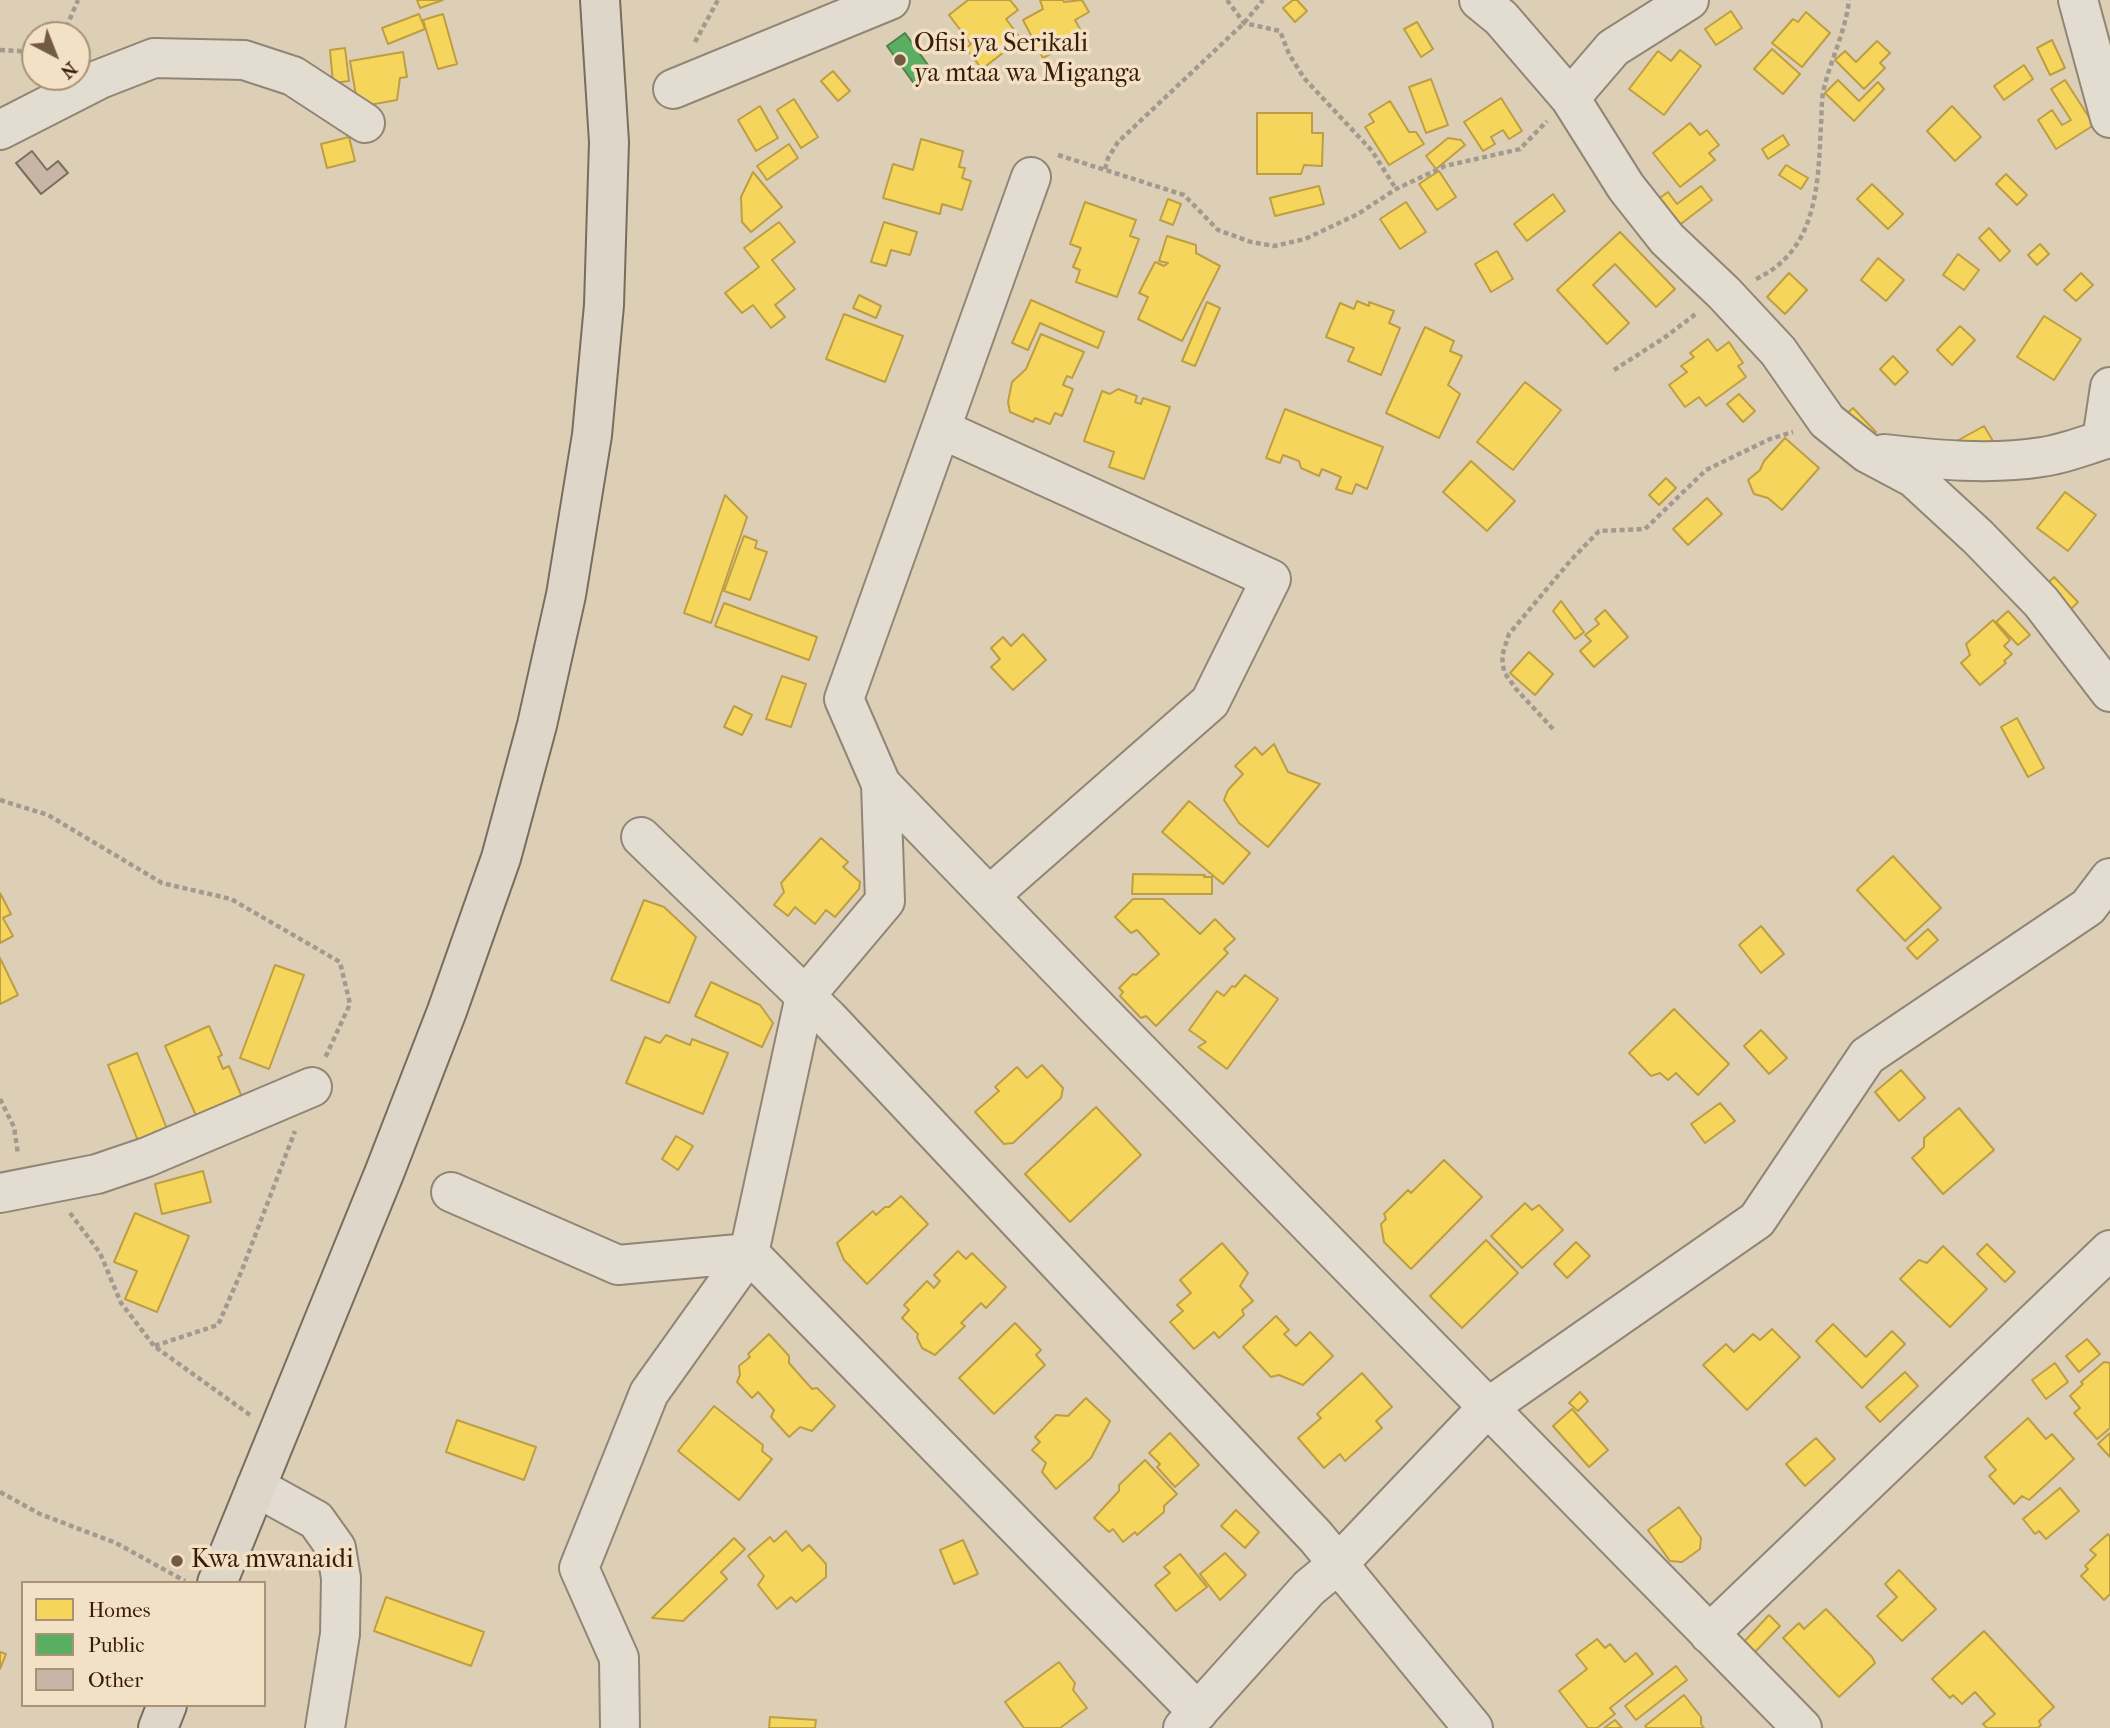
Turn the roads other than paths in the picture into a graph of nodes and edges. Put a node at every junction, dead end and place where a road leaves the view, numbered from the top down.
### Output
1 (600, 0) edge
2 (890, 0) edge
3 (1479, 0) edge
4 (1689, 0) edge
5 (2078, 0) edge
6 (673, 89) dead end
7 (1570, 98) junction
8 (2110, 118) edge
9 (365, 123) dead end
10 (0, 130) edge
11 (1043, 166) road end
12 (2110, 387) edge
13 (941, 429) junction
14 (2106, 439) edge
15 (1867, 453) junction
16 (2110, 692) edge
17 (881, 784) junction
18 (641, 838) dead end
19 (2110, 878) edge
20 (989, 896) junction
21 (805, 996) junction
22 (312, 1087) road end
23 (22, 1188) edge
24 (451, 1192) dead end
25 (2110, 1250) edge
26 (749, 1253) junction
27 (1487, 1408) junction
28 (256, 1487) junction
29 (1338, 1564) junction
30 (218, 1581) edge
31 (1709, 1633) junction
32 (166, 1707) edge
33 (1191, 1720) edge
34 (158, 1728) edge
35 (325, 1728) edge
36 (620, 1728) edge
37 (1473, 1728) edge
38 (1802, 1728) edge

1 - 28 highway
2 - 6 street
3 - 7 street
4 - 7 street
5 - 8 street
7 - 15 street
9 - 10 street
11 - 13 street
12 - 14 street
13 - 17 street
13 - 20 street
14 - 15 street
15 - 16 street
17 - 20 street
17 - 21 street
18 - 21 street
19 - 27 street
20 - 27 street
21 - 26 street
21 - 29 street
22 - 23 street
24 - 26 street
25 - 31 street
26 - 33 street
26 - 36 street
27 - 29 street
27 - 31 street
28 - 30 highway
28 - 35 street
29 - 33 street
29 - 37 street
31 - 38 street
32 - 34 highway

